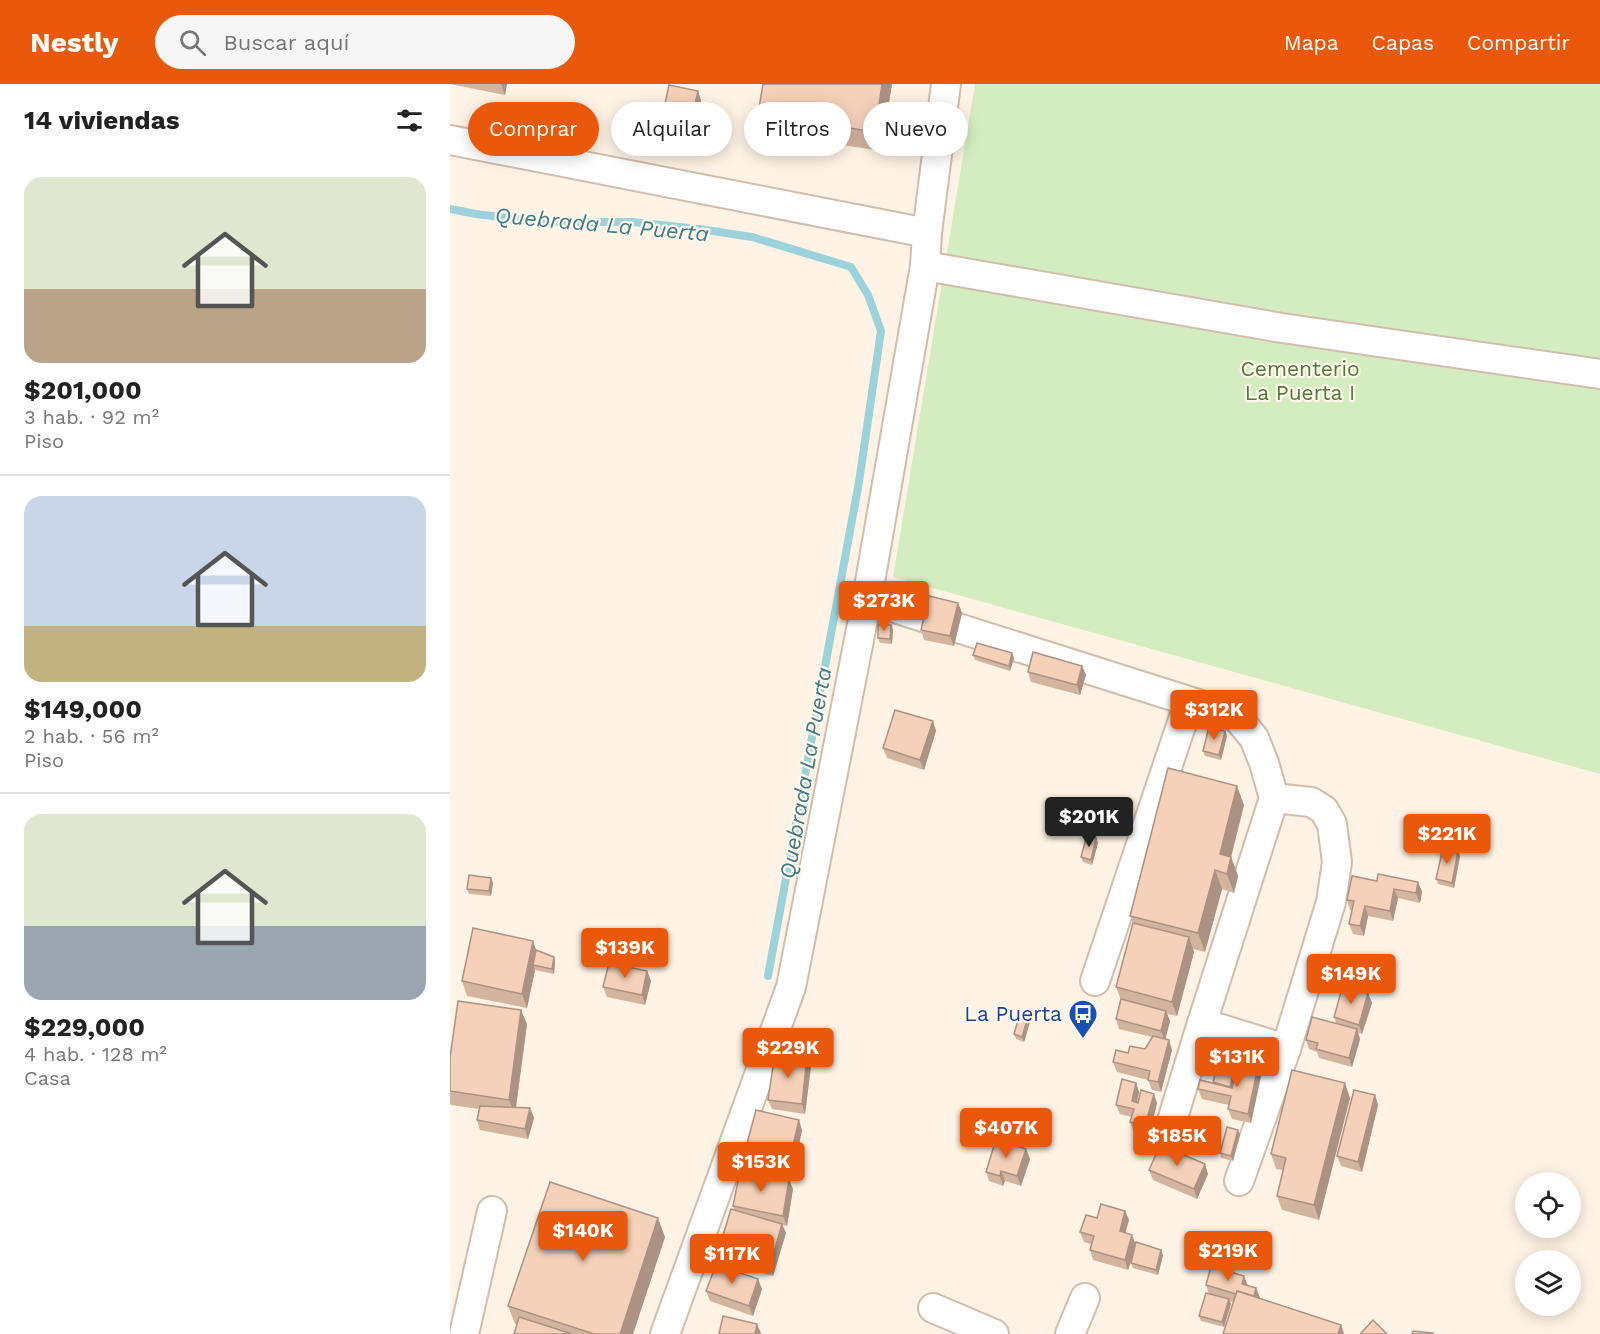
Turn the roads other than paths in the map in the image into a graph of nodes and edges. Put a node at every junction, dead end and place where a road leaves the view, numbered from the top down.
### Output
1 (946, 84) edge
2 (450, 140) edge
3 (927, 233) junction
4 (925, 266) junction
5 (1600, 374) edge
6 (867, 599) junction
7 (929, 619) edge
8 (958, 628) dead end
9 (1189, 702) junction
10 (1274, 798) junction
11 (1095, 981) dead end
12 (1202, 1023) junction
13 (1286, 1049) junction
14 (1167, 1137) dead end
15 (1239, 1181) dead end
16 (492, 1211) dead end
17 (1085, 1298) dead end
18 (933, 1308) dead end
19 (464, 1334) edge
20 (665, 1334) edge
21 (994, 1334) edge
22 (1070, 1334) edge

1 - 3 street
2 - 3 street
3 - 4 street
4 - 5 street
4 - 6 street
6 - 7 street
6 - 20 street
8 - 9 street
9 - 10 street
9 - 11 street
10 - 12 street
10 - 13 street
12 - 13 street
12 - 14 street
13 - 15 street
16 - 19 street
17 - 22 street
18 - 21 street

